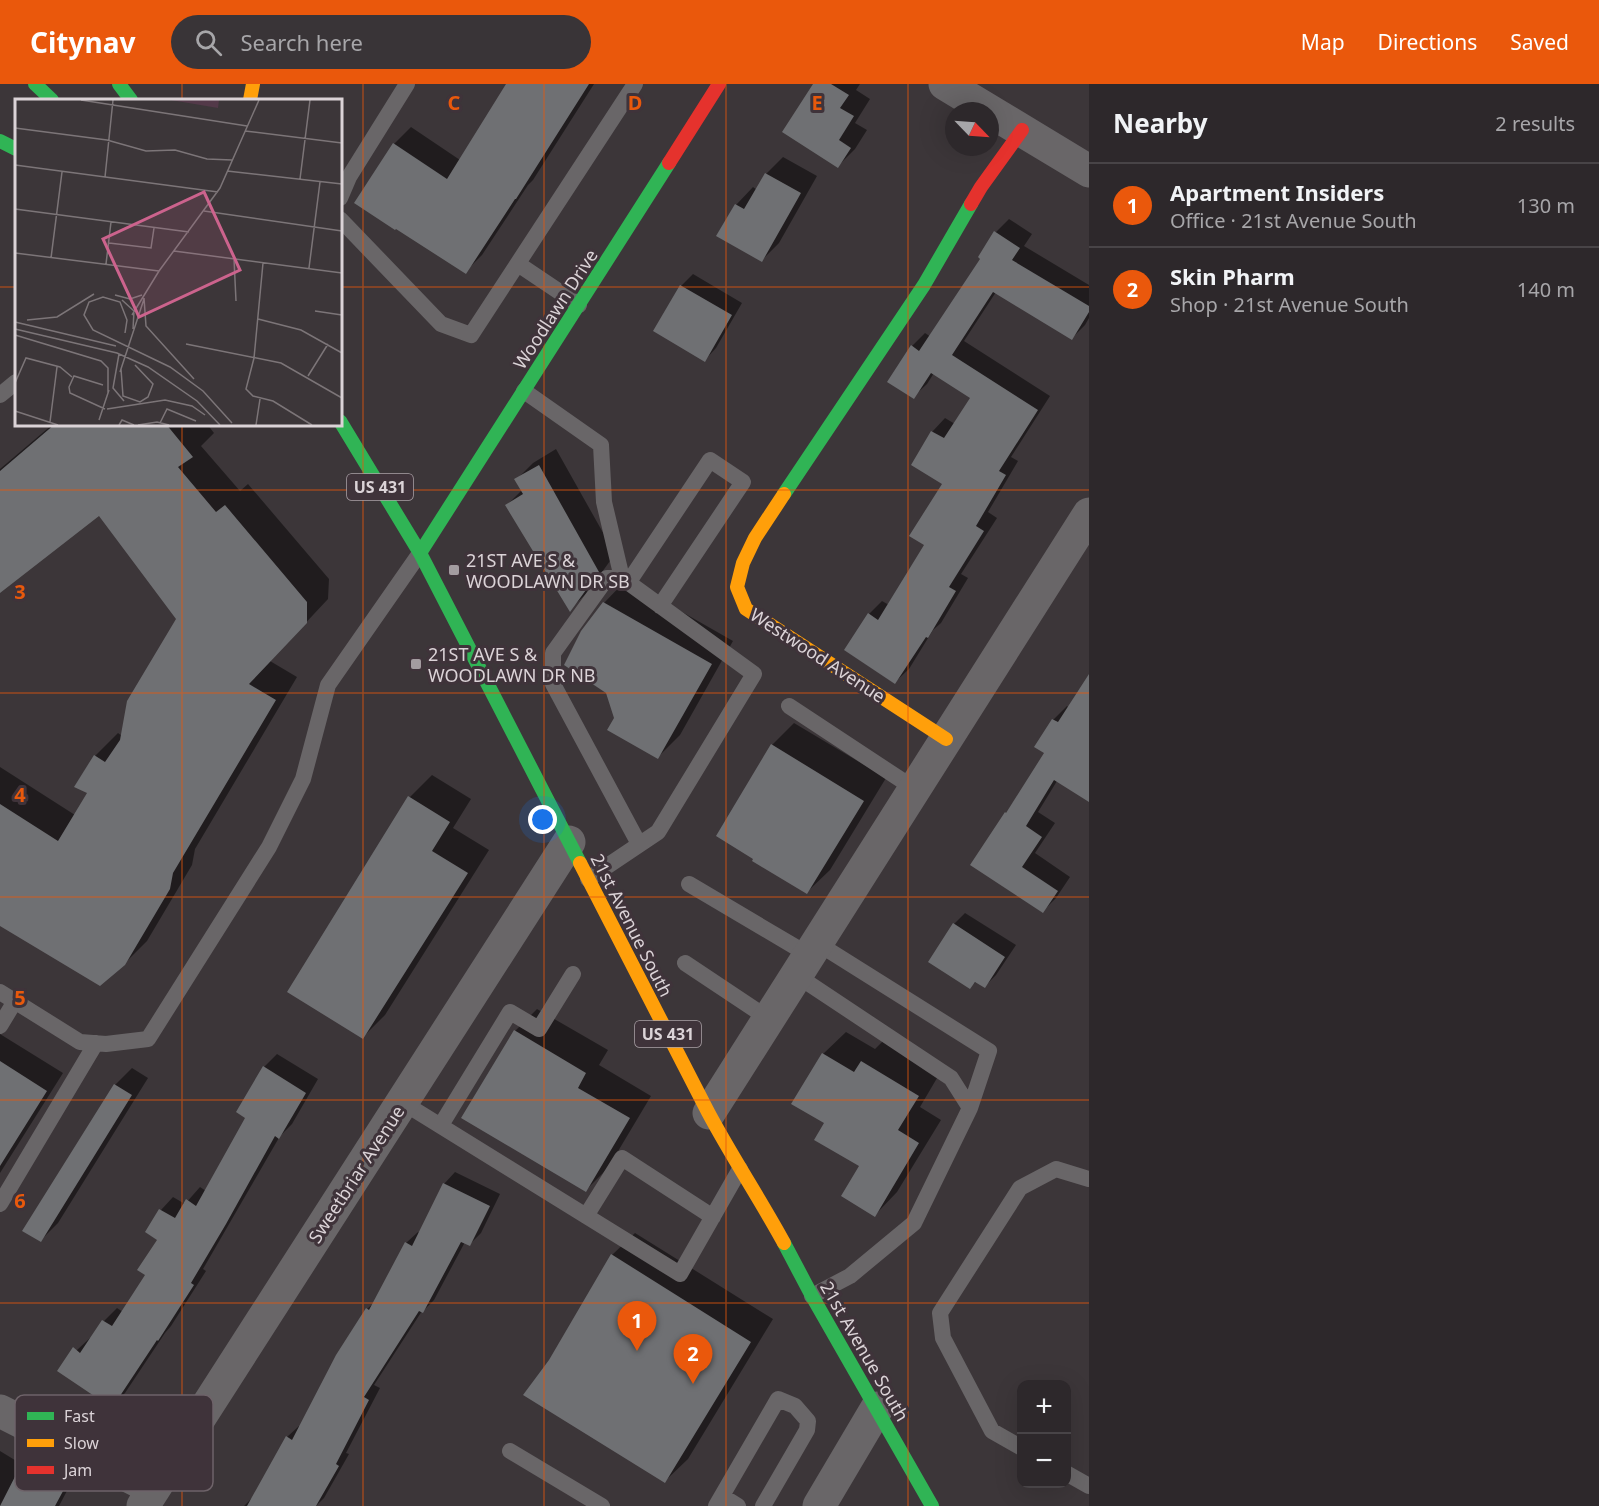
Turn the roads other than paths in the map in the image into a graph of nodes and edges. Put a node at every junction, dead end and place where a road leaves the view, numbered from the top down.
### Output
1 (35, 84) edge
2 (119, 84) edge
3 (253, 84) edge
4 (407, 84) edge
5 (635, 84) edge
6 (719, 84) edge
7 (945, 84) edge
8 (51, 99) edge
9 (130, 99) edge
10 (250, 99) edge
11 (1022, 130) junction
12 (0, 141) edge
13 (15, 148) edge
14 (1089, 171) edge
15 (342, 194) edge
16 (342, 221) edge
17 (518, 264) junction
18 (579, 305) junction
19 (15, 383) edge
20 (524, 391) junction
21 (0, 395) edge
22 (342, 424) edge
23 (1089, 514) edge
24 (420, 553) junction
25 (625, 580) junction
26 (660, 606) junction
27 (789, 706) dead end
28 (946, 739) junction
29 (915, 789) junction
30 (569, 842) junction
31 (639, 844) junction
32 (588, 879) junction
33 (688, 884) dead end
34 (807, 958) junction
35 (685, 963) dead end
36 (573, 974) dead end
37 (0, 992) edge
38 (15, 1001) junction
39 (769, 1019) junction
40 (0, 1026) edge
41 (96, 1043) junction
42 (402, 1102) junction
43 (970, 1108) junction
44 (709, 1113) junction
45 (441, 1125) junction
46 (740, 1169) junction
47 (1089, 1179) edge
48 (0, 1204) edge
49 (586, 1216) junction
50 (712, 1218) junction
51 (812, 1296) junction
52 (213, 1397) edge
53 (878, 1408) junction
54 (0, 1411) edge
55 (15, 1420) edge
56 (1017, 1445) edge
57 (510, 1451) dead end
58 (1071, 1476) edge
59 (1089, 1486) edge
60 (719, 1501) edge
61 (602, 1506) edge
62 (738, 1506) edge
63 (763, 1506) edge
64 (819, 1506) edge
65 (932, 1506) edge

1 - 8 main road
2 - 9 main road
3 - 10 main road
4 - 15 lane
5 - 17 lane
6 - 18 main road, Woodlawn Drive
7 - 11 street
11 - 14 street
11 - 28 main road, Westwood Avenue
12 - 13 main road
16 - 17 lane
17 - 18 lane
18 - 20 main road, Woodlawn Drive
19 - 21 lane
20 - 24 main road, Woodlawn Drive
20 - 25 lane
22 - 24 main road, 21st Avenue South / US 431
23 - 28 street
24 - 30 main road, 21st Avenue South / US 431
24 - 41 lane
25 - 26 lane
25 - 26 lane
25 - 31 lane
26 - 31 lane
27 - 29 lane
28 - 29 street
29 - 34 street
30 - 32 main road, 21st Avenue South / US 431
30 - 42 street, Sweetbriar Avenue
31 - 32 lane
32 - 44 main road, 21st Avenue South / US 431
33 - 34 lane
34 - 39 street
34 - 43 lane
34 - 43 lane
35 - 39 lane
36 - 45 lane
37 - 38 lane
38 - 40 lane
38 - 41 lane
39 - 44 street
41 - 48 lane
42 - 45 lane
42 - 52 street, Sweetbriar Avenue
43 - 51 lane
44 - 46 main road, 21st Avenue South / US 431
45 - 49 lane
46 - 50 lane
46 - 51 main road, 21st Avenue South / US 431
47 - 56 lane
49 - 50 lane
49 - 50 lane
51 - 53 main road, 21st Avenue South / US 431
53 - 64 street
53 - 65 main road, 21st Avenue South / US 431
54 - 55 street
57 - 61 lane
58 - 59 lane
60 - 62 lane
60 - 63 lane

